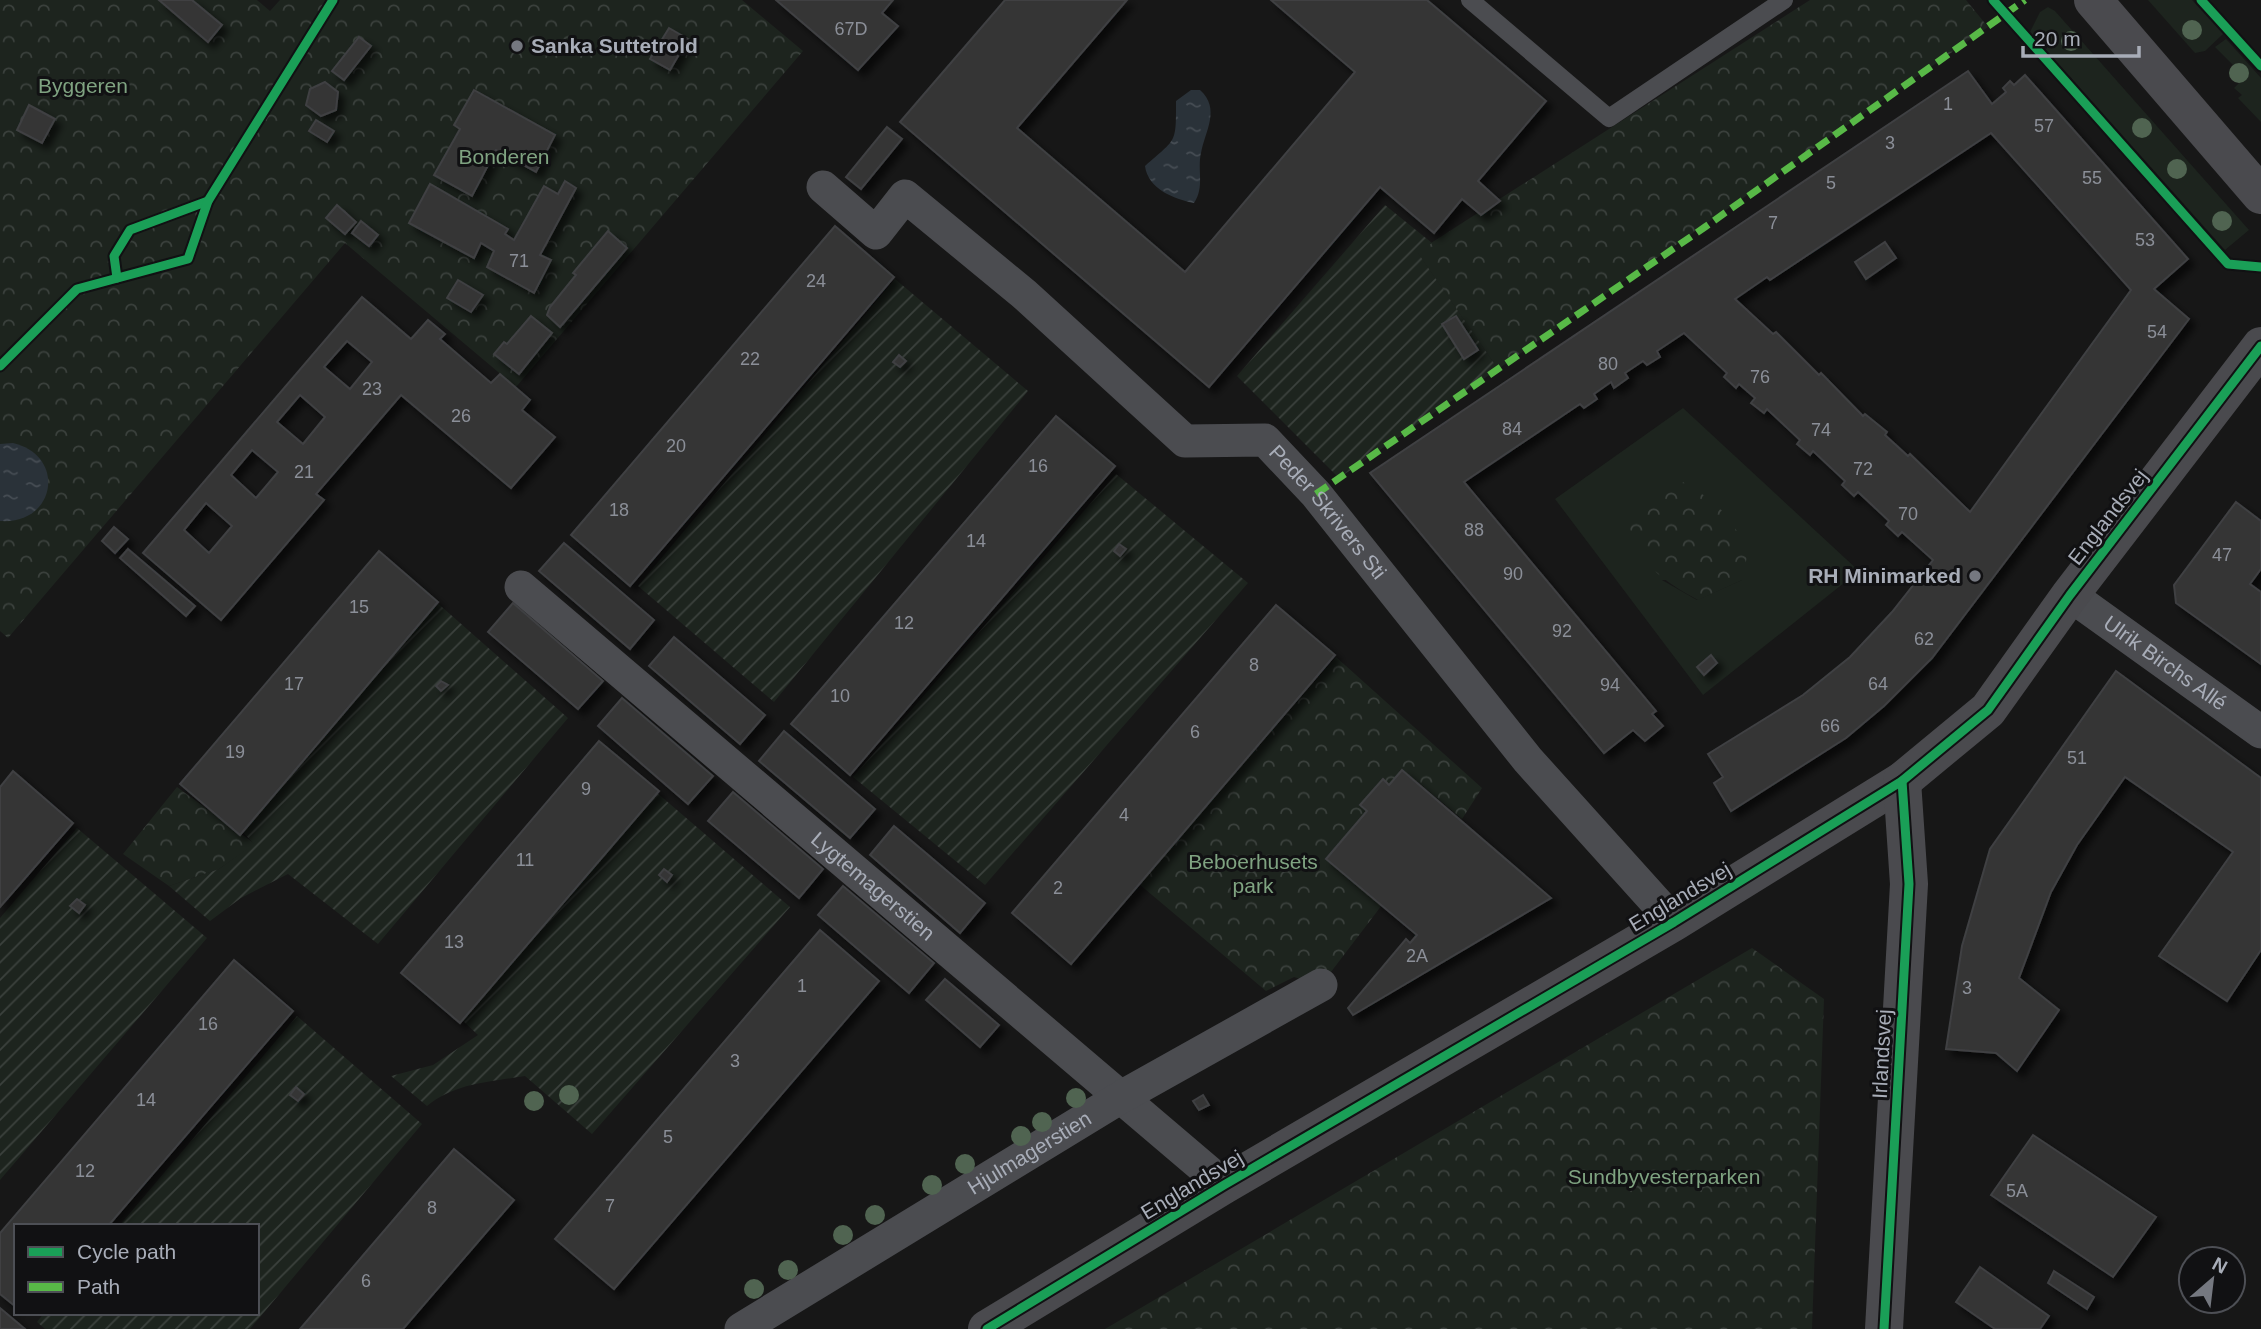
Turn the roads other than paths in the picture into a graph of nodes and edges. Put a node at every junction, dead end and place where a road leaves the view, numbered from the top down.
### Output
1 (1471, 0) edge
2 (1784, 0) edge
3 (2093, 0) edge
4 (822, 187) dead end
5 (2261, 195) edge
6 (2261, 346) edge
7 (521, 587) dead end
8 (2070, 595) junction
9 (2261, 732) edge
10 (1902, 781) junction
11 (1674, 922) junction
12 (1321, 985) dead end
13 (1123, 1096) junction
14 (1224, 1185) junction
15 (741, 1329) edge
16 (987, 1329) edge
17 (1884, 1329) edge

1 - 2 lane
3 - 5 street
4 - 11 street, Peder Skrivers Sti
6 - 8 street, Englandsvej
7 - 13 street, Lygtemagerstien
8 - 9 street, Ulrik Birchs Allé
8 - 10 street, Englandsvej
10 - 11 street, Englandsvej
10 - 17 street, Irlandsvej
11 - 14 street, Englandsvej
12 - 13 street, Hjulmagerstien
13 - 14 street, Lygtemagerstien
13 - 15 street, Hjulmagerstien
14 - 16 street, Englandsvej

